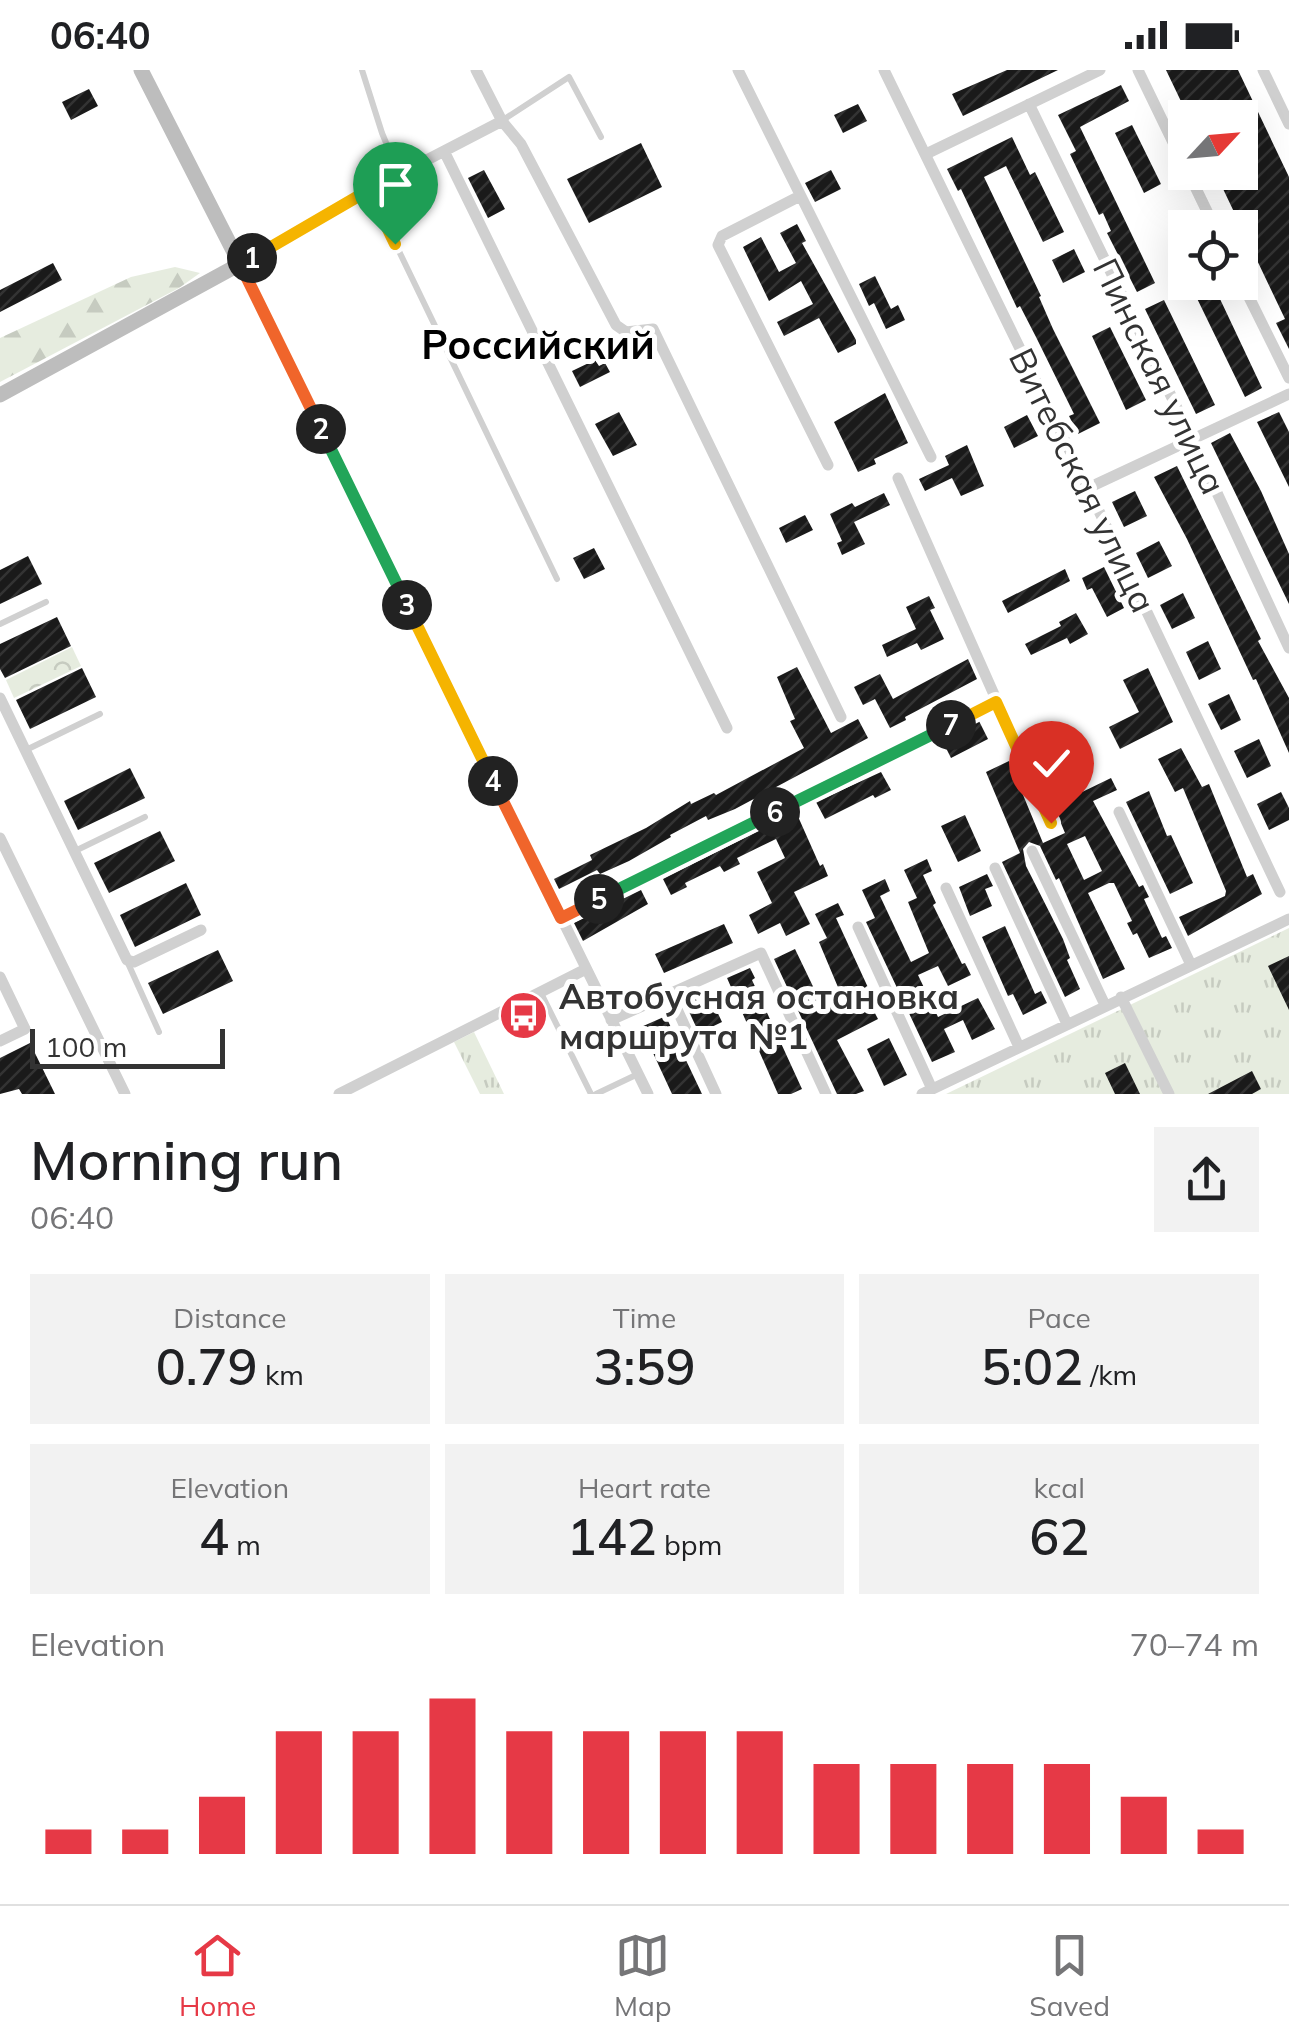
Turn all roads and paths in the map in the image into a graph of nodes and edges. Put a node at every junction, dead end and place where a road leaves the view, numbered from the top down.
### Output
1 (141, 70) edge
2 (362, 70) edge
3 (476, 70) edge
4 (738, 70) edge
5 (884, 70) edge
6 (1100, 70) edge
7 (1138, 70) edge
8 (1263, 70) edge
9 (1029, 104) junction
10 (502, 121) junction
11 (1289, 124) edge
12 (1168, 132) edge
13 (601, 137) dead end
14 (444, 151) junction
15 (926, 154) junction
16 (400, 175) junction
17 (369, 190) junction
18 (800, 196) junction
19 (240, 264) junction
20 (1251, 300) edge
21 (1289, 378) edge
22 (1289, 394) edge
23 (0, 395) edge
24 (1192, 439) junction
25 (931, 457) dead end
26 (828, 465) dead end
27 (898, 478) dead end
28 (1088, 488) junction
29 (557, 579) dead end
30 (46, 602) dead end
31 (0, 624) edge
32 (1289, 648) edge
33 (0, 698) edge
34 (996, 702) junction
35 (100, 714) dead end
36 (841, 717) dead end
37 (727, 728) dead end
38 (25, 751) junction
39 (1118, 812) dead end
40 (146, 817) dead end
41 (1051, 823) dead end
42 (0, 838) edge
43 (74, 852) junction
44 (1032, 852) dead end
45 (995, 868) dead end
46 (946, 888) dead end
47 (1280, 892) dead end
48 (561, 918) junction
49 (1289, 919) edge
50 (858, 926) dead end
51 (201, 930) dead end
52 (126, 960) junction
53 (1191, 965) junction
54 (586, 969) junction
55 (0, 978) edge
56 (540, 992) junction
57 (670, 994) junction
58 (1122, 997) junction
59 (1105, 1005) junction
60 (611, 1020) junction
61 (1067, 1024) junction
62 (159, 1032) dead end
63 (0, 1041) edge
64 (1019, 1047) junction
65 (638, 1074) junction
66 (927, 1092) edge
67 (125, 1094) edge
68 (339, 1094) edge
69 (594, 1094) edge
70 (648, 1094) edge
71 (716, 1094) edge
72 (826, 1094) edge
73 (1169, 1094) edge

1 - 19 street
2 - 16 lane
3 - 10 street
4 - 18 street
5 - 15 street, Витебская улица
6 - 9 street
7 - 12 street
8 - 11 street
9 - 15 street
9 - 24 street, Пинская улица
10 - 13 lane
10 - 14 street
10 - 36 street
14 - 16 street
14 - 37 street
15 - 28 street, Витебская улица
16 - 17 street
17 - 19 street
17 - 29 lane
18 - 25 street
18 - 26 street
19 - 23 street
19 - 48 street
20 - 21 street
22 - 24 street
24 - 28 street
24 - 32 street, Пинская улица
27 - 34 street
28 - 47 street, Витебская улица
30 - 31 lane
33 - 38 street
34 - 41 street
34 - 48 street
35 - 38 lane
38 - 43 street
39 - 53 street
40 - 43 lane
42 - 67 street
43 - 52 street
44 - 59 street
45 - 61 street
46 - 64 street
48 - 54 street
49 - 53 street
50 - 66 street
51 - 52 street
52 - 62 lane
53 - 58 street
54 - 56 street
54 - 60 street
55 - 63 street
56 - 68 street
56 - 69 lane
57 - 60 street
57 - 71 street
57 - 72 street
58 - 59 street
58 - 73 street
59 - 61 street
60 - 65 street
61 - 64 street
64 - 66 street
65 - 69 lane
65 - 70 street

